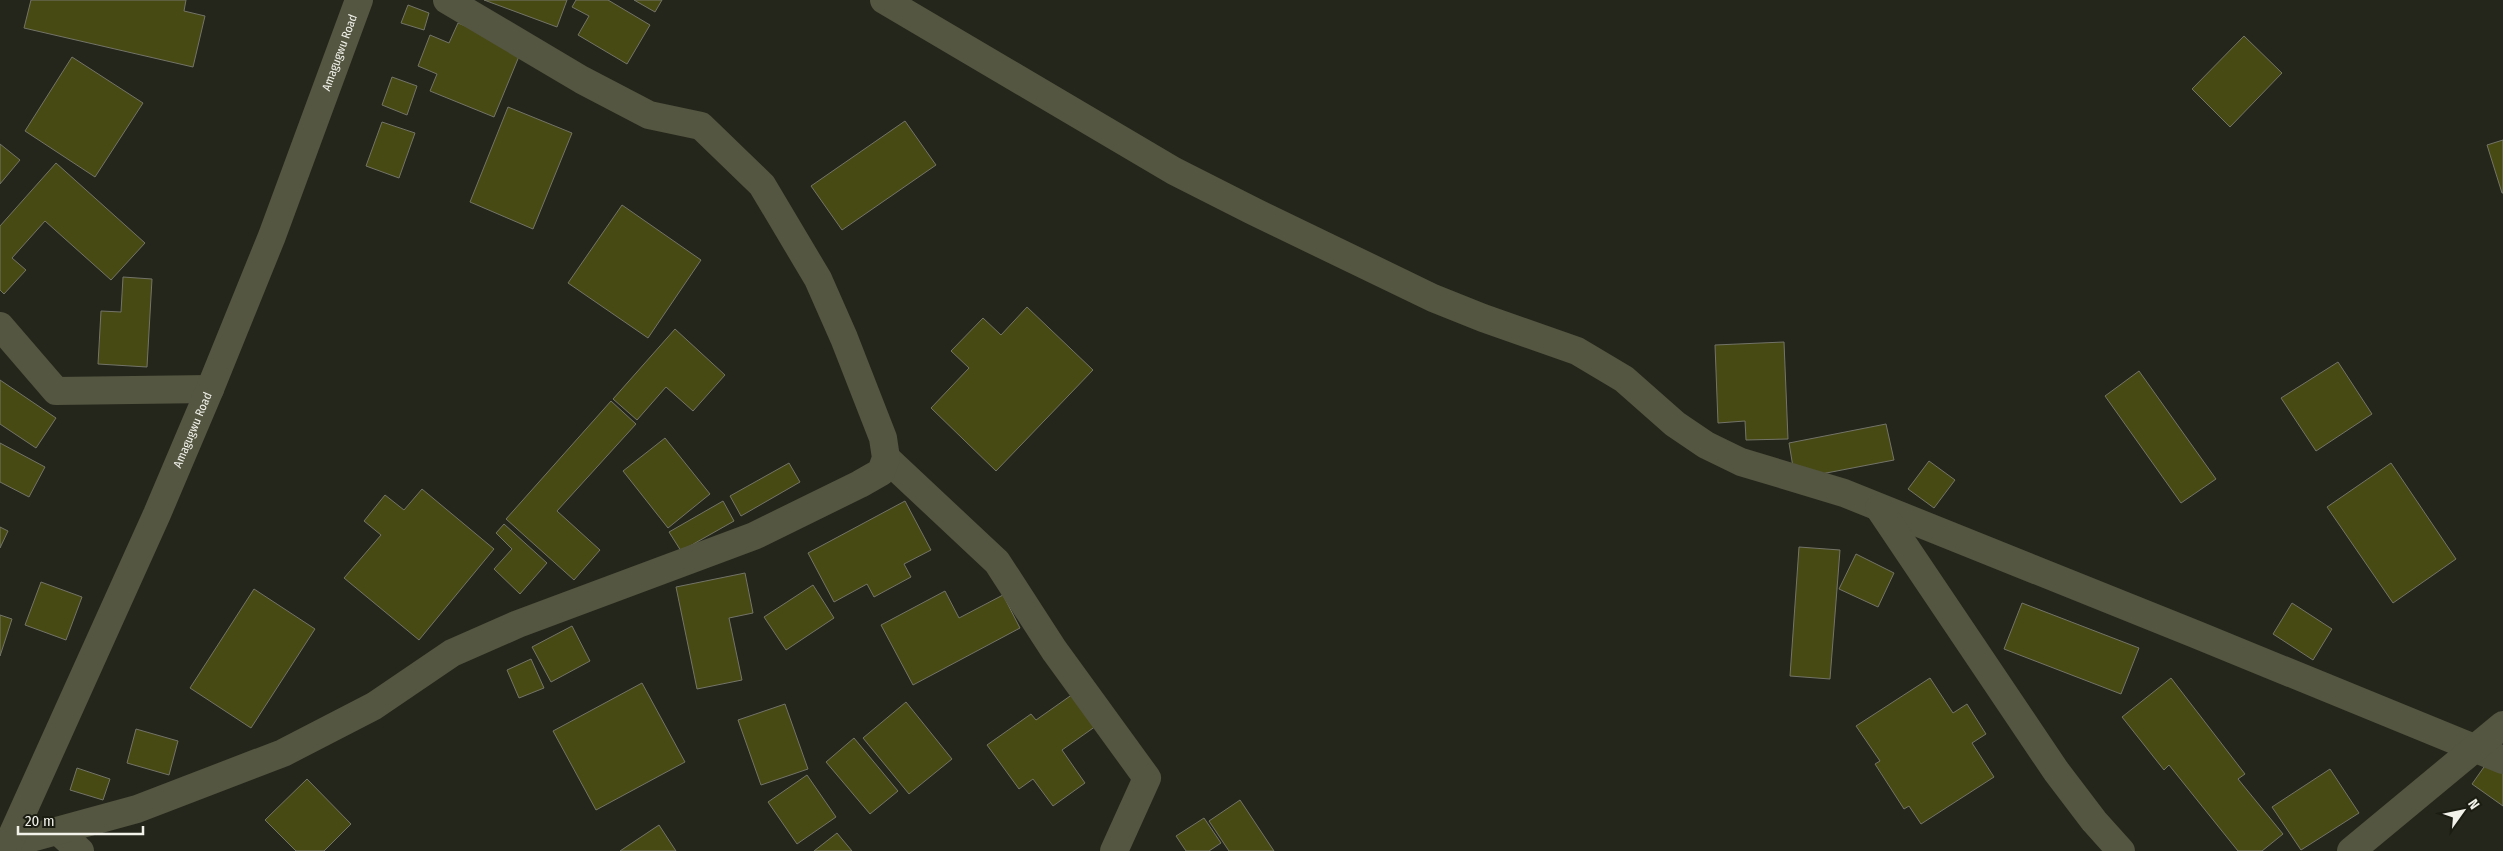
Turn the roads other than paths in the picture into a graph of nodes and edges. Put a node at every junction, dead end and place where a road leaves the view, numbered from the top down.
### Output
1 (359, 0) edge
2 (447, 0) edge
3 (884, 0) edge
4 (0, 326) edge
5 (210, 389) junction
6 (886, 458) junction
7 (1879, 508) junction
8 (2503, 725) edge
9 (2474, 747) junction
10 (2503, 760) edge
11 (58, 831) junction
12 (7, 848) edge
13 (80, 851) edge
14 (1114, 851) edge
15 (2121, 851) edge
16 (2351, 851) edge

1 - 5 street, Amagugwu Road
2 - 6 street
3 - 7 street
4 - 5 street
5 - 12 street, Amagugwu Road
6 - 11 street
6 - 14 street
7 - 9 street
7 - 15 street
8 - 9 street
9 - 10 street
9 - 16 street
11 - 12 street
11 - 13 street

